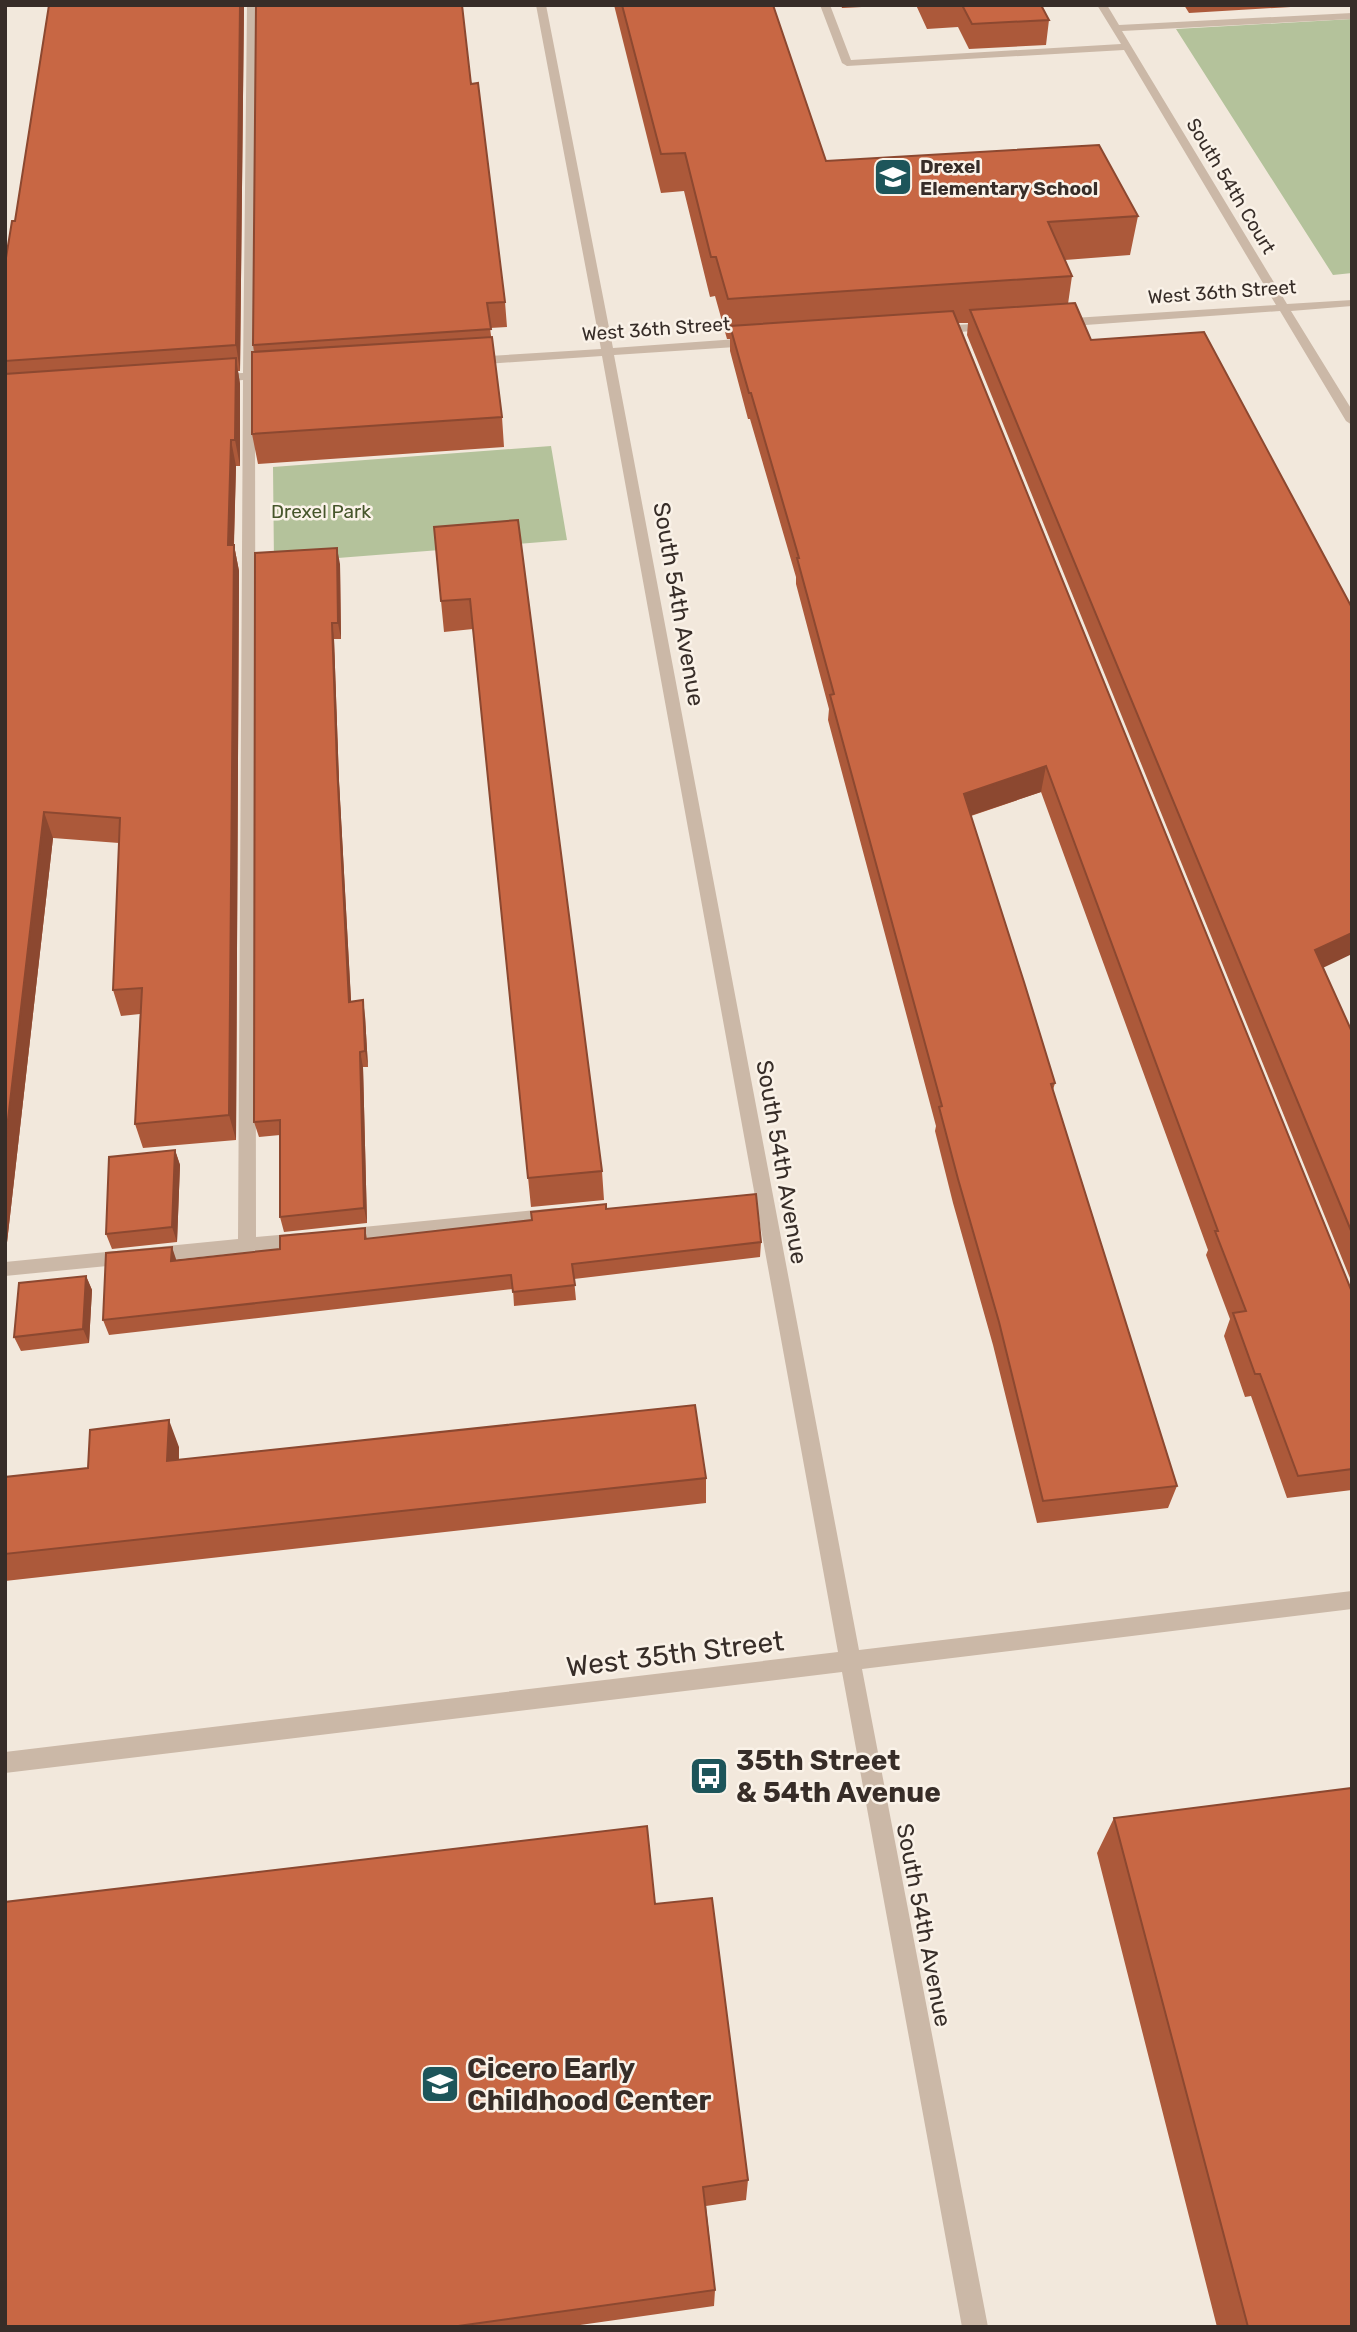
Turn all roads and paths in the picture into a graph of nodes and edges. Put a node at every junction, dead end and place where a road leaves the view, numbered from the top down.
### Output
1 (252, 5) edge
2 (541, 5) edge
3 (825, 5) edge
4 (1102, 5) edge
5 (1352, 16) edge
6 (1116, 28) junction
7 (1128, 47) junction
8 (1352, 303) edge
9 (1284, 307) junction
10 (1039, 324) edge
11 (1011, 326) edge
12 (929, 331) edge
13 (766, 342) edge
14 (608, 352) junction
15 (464, 361) edge
16 (289, 373) edge
17 (249, 376) junction
18 (208, 379) edge
19 (1352, 421) edge
20 (573, 1214) edge
21 (247, 1245) junction
22 (5, 1269) edge
23 (1352, 1600) edge
24 (849, 1662) junction
25 (5, 1763) edge
26 (975, 2327) edge

1 - 17 street
2 - 14 street, South 54th Avenue
3 - 7 street
4 - 6 street, South 54th Court
5 - 6 street
6 - 7 street, South 54th Court
7 - 9 street, South 54th Court
8 - 9 street, West 36th Street
9 - 10 street, West 36th Street
9 - 19 street, South 54th Court
11 - 12 street
13 - 14 street, West 36th Street
14 - 15 street, West 36th Street
14 - 24 street, South 54th Avenue
16 - 17 street
17 - 18 street
17 - 21 street
20 - 21 street
21 - 22 street
23 - 24 street, West 35th Street
24 - 25 street, West 35th Street
24 - 26 street, South 54th Avenue

